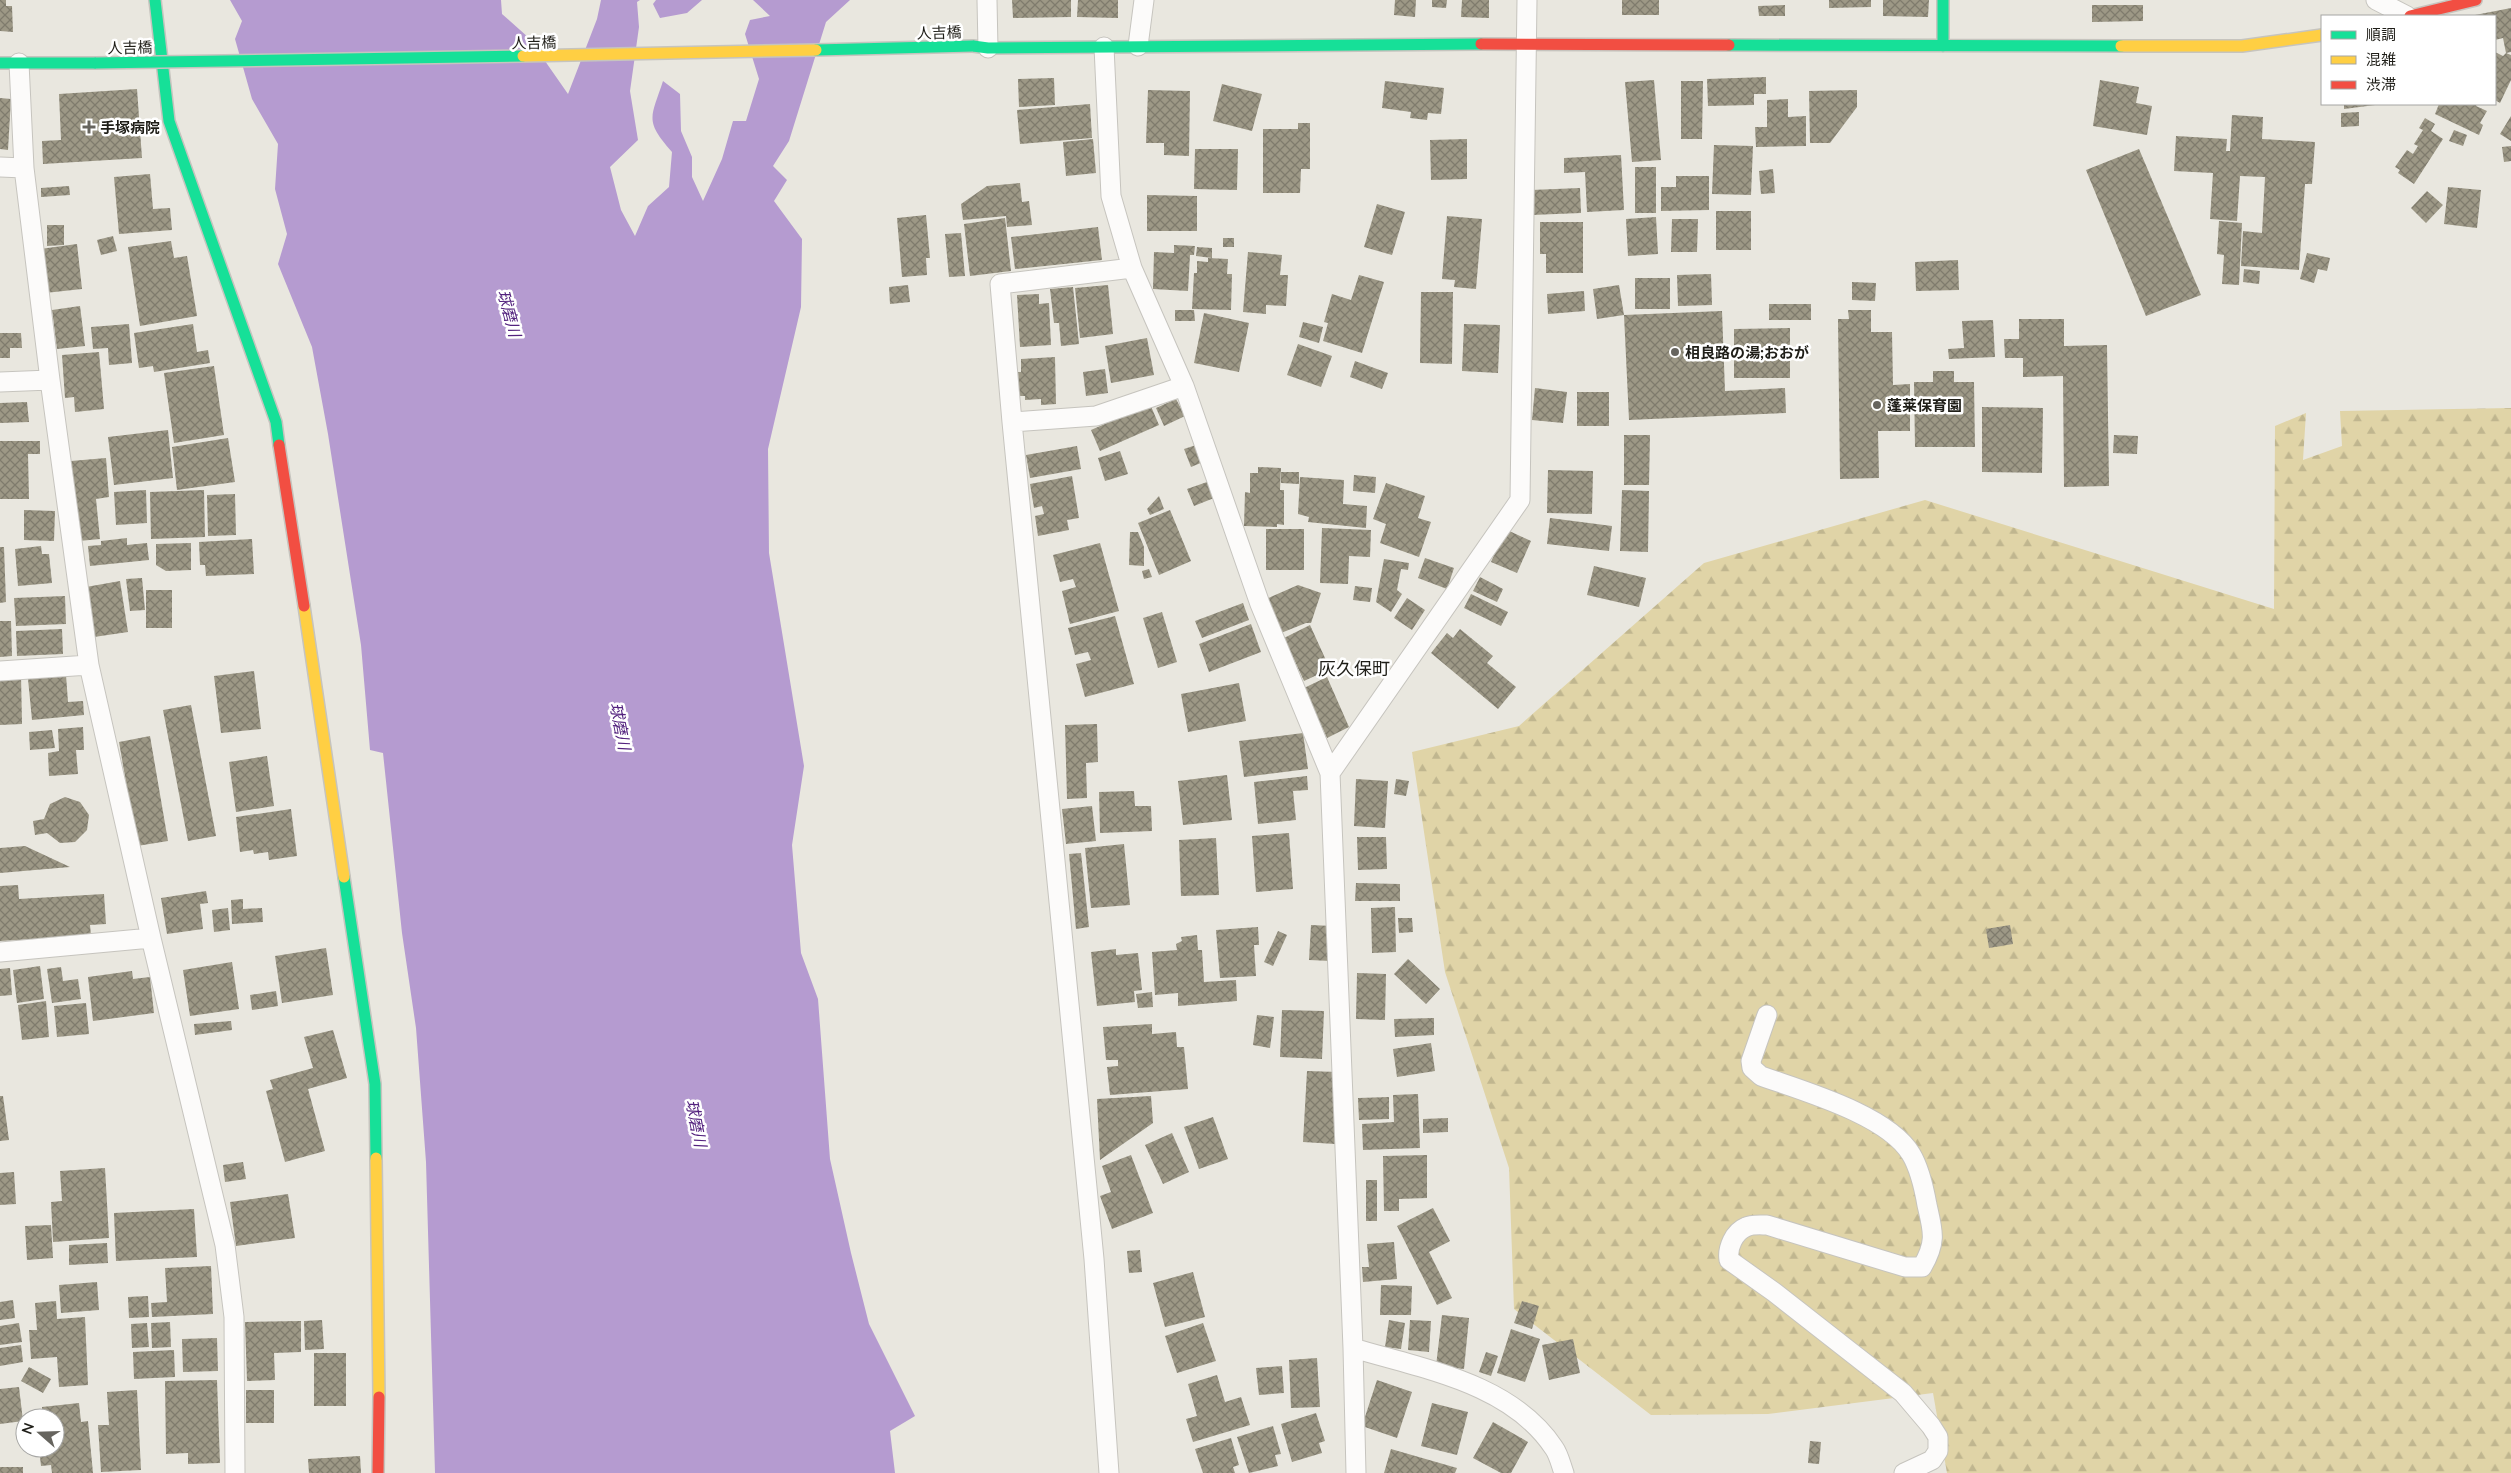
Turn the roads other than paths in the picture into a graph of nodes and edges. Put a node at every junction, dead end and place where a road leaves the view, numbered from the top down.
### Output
1 (155, 0) edge
2 (987, 0) edge
3 (1144, 0) edge
4 (1527, 0) edge
5 (1943, 0) edge
6 (2376, 0) edge
7 (2476, 0) edge
8 (2406, 15) edge
9 (2412, 15) edge
10 (2321, 35) edge
11 (1527, 44) junction
12 (980, 46) junction
13 (1104, 46) junction
14 (1138, 46) junction
15 (1943, 46) junction
16 (0, 63) edge
17 (19, 64) junction
18 (0, 167) edge
19 (24, 168) junction
20 (1132, 268) junction
21 (50, 380) junction
22 (0, 382) edge
23 (1184, 386) junction
24 (1012, 422) junction
25 (89, 665) junction
26 (0, 671) edge
27 (1330, 773) junction
28 (151, 938) junction
29 (0, 952) edge
30 (1766, 1015) dead end
31 (1353, 1348) junction
32 (235, 1473) edge
33 (378, 1473) edge
34 (1109, 1473) edge
35 (1356, 1473) edge
36 (1564, 1473) edge
37 (1904, 1473) edge

1 - 33 street
2 - 12 street
3 - 14 street
4 - 11 street
5 - 15 street
6 - 8 street
7 - 9 street
10 - 15 street, 人吉橋
11 - 14 street, 人吉橋
11 - 15 street, 人吉橋
11 - 27 street
12 - 13 street, 人吉橋
12 - 17 street, 人吉橋, bridge
13 - 14 street, 人吉橋
13 - 20 street
16 - 17 street, 人吉橋
17 - 19 street
18 - 19 street
19 - 21 street
20 - 23 street
20 - 24 street
21 - 22 street
21 - 25 street
23 - 24 street
23 - 27 street
24 - 34 street
25 - 26 street
25 - 28 street
27 - 31 street
28 - 29 street
28 - 32 street
30 - 37 street
31 - 35 street
31 - 36 street

